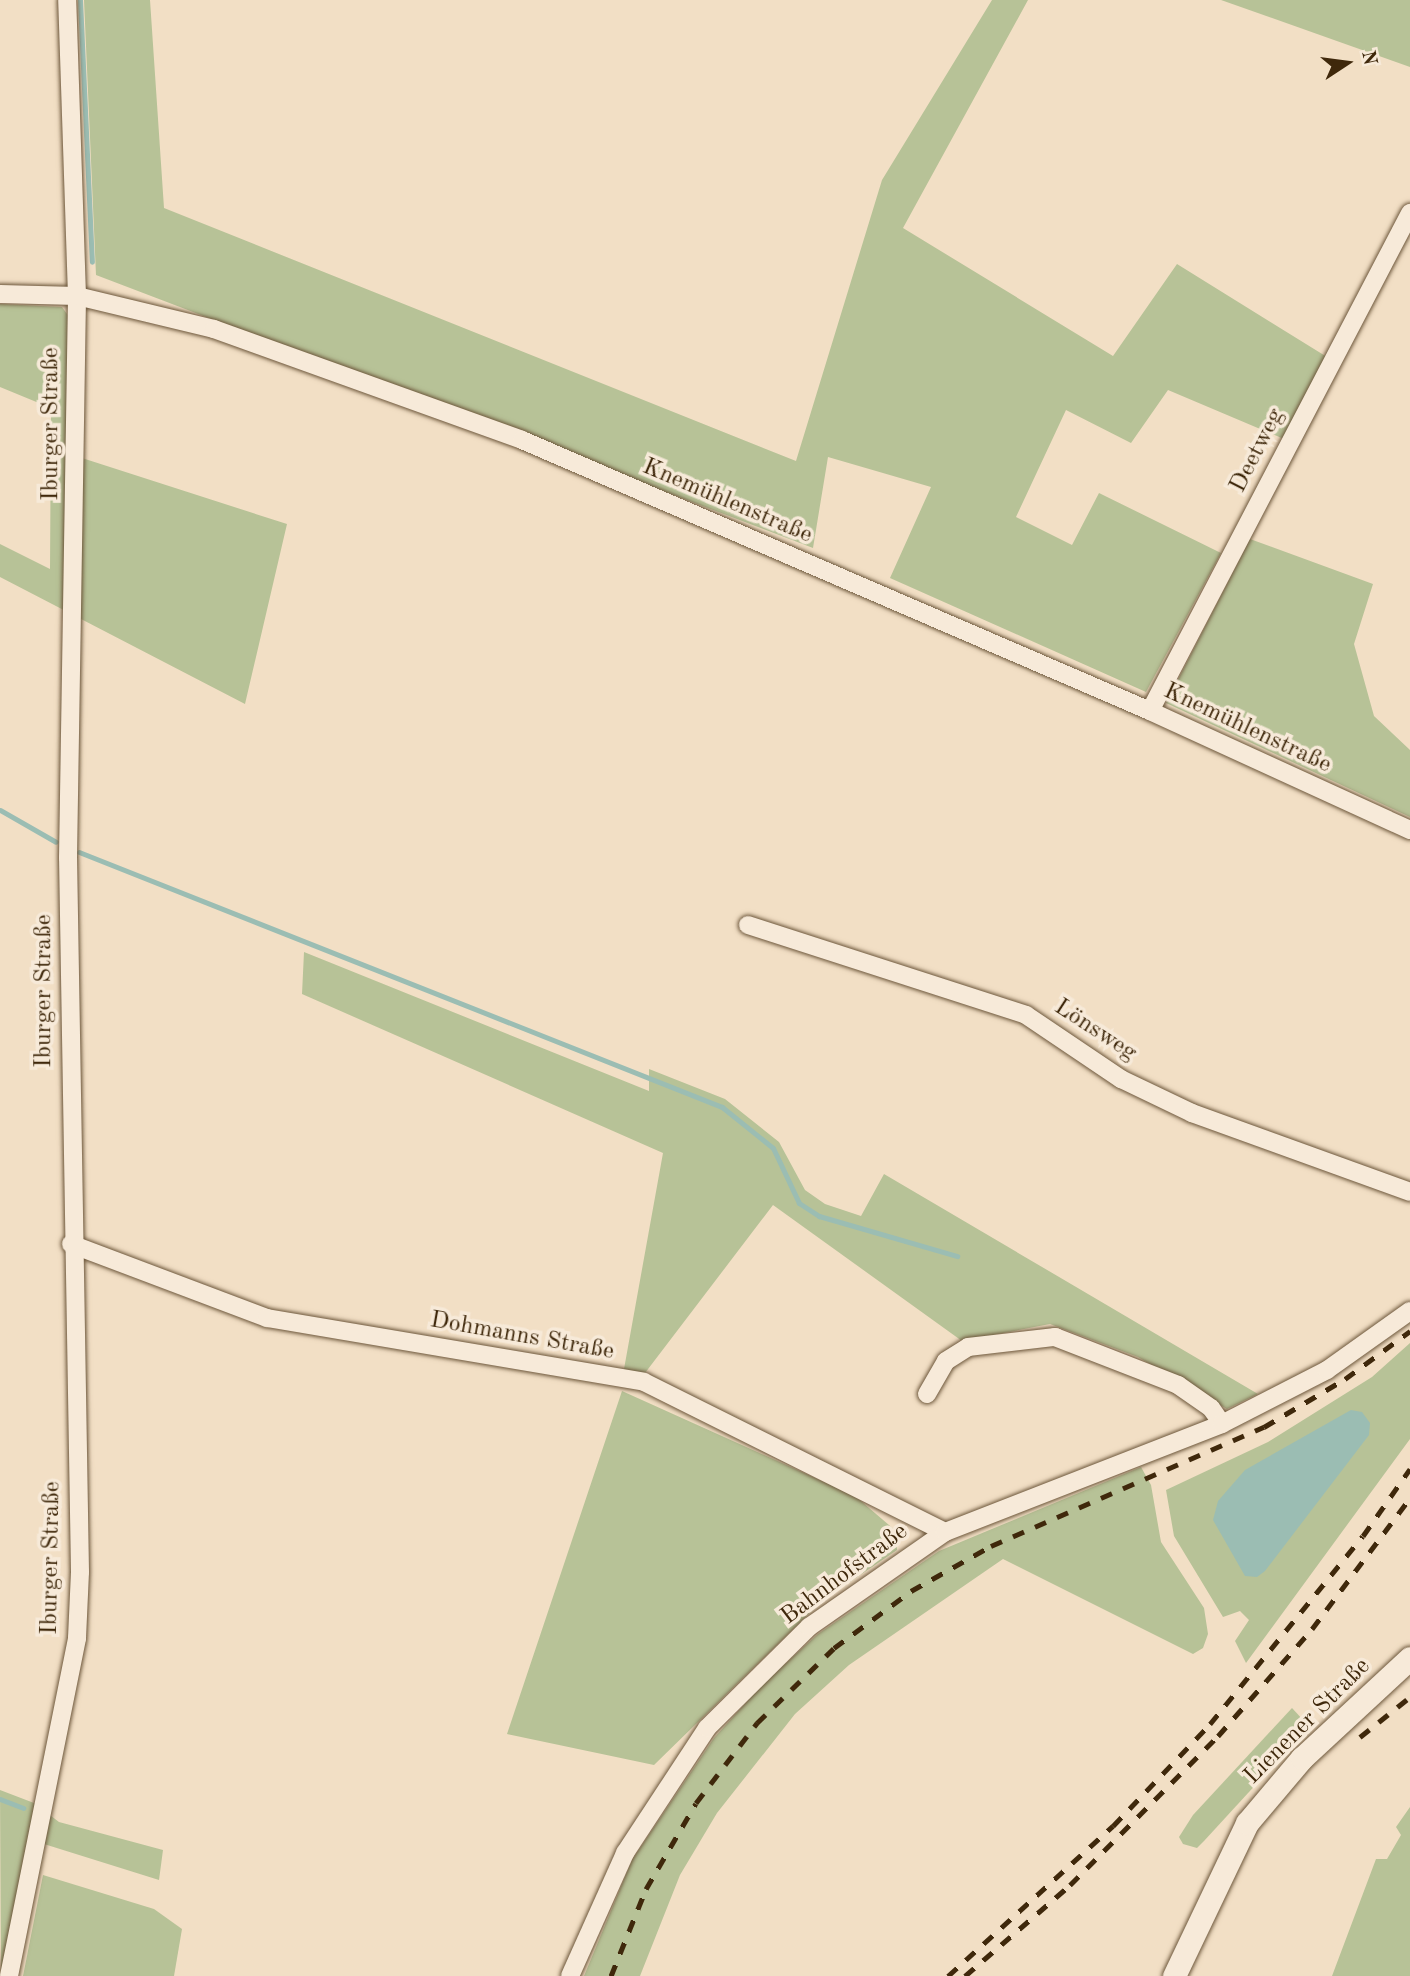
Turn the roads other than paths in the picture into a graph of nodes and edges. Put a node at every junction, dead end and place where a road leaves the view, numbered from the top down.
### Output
1 (67, 0) edge
2 (1410, 213) edge
3 (0, 295) edge
4 (77, 296) junction
5 (1150, 711) junction
6 (1410, 830) edge
7 (748, 925) dead end
8 (1410, 1192) edge
9 (71, 1244) junction
10 (1410, 1311) edge
11 (927, 1394) dead end
12 (1222, 1424) junction
13 (945, 1532) junction
14 (1410, 1658) edge
15 (9, 1976) edge
16 (570, 1976) edge
17 (1174, 1976) edge

1 - 4 street, Iburger Straße
2 - 5 street, Deetweg
3 - 4 street, Knemühlenstraße
4 - 5 street, Knemühlenstraße
4 - 9 street, Iburger Straße
5 - 6 street, Knemühlenstraße
7 - 8 street, Lönsweg
9 - 13 street, Dohmanns Straße
9 - 15 street, Iburger Straße
10 - 12 street, Bahnhofstraße
11 - 12 street
12 - 13 street, Bahnhofstraße
13 - 16 street, Bahnhofstraße
14 - 17 street, Lienener Straße

